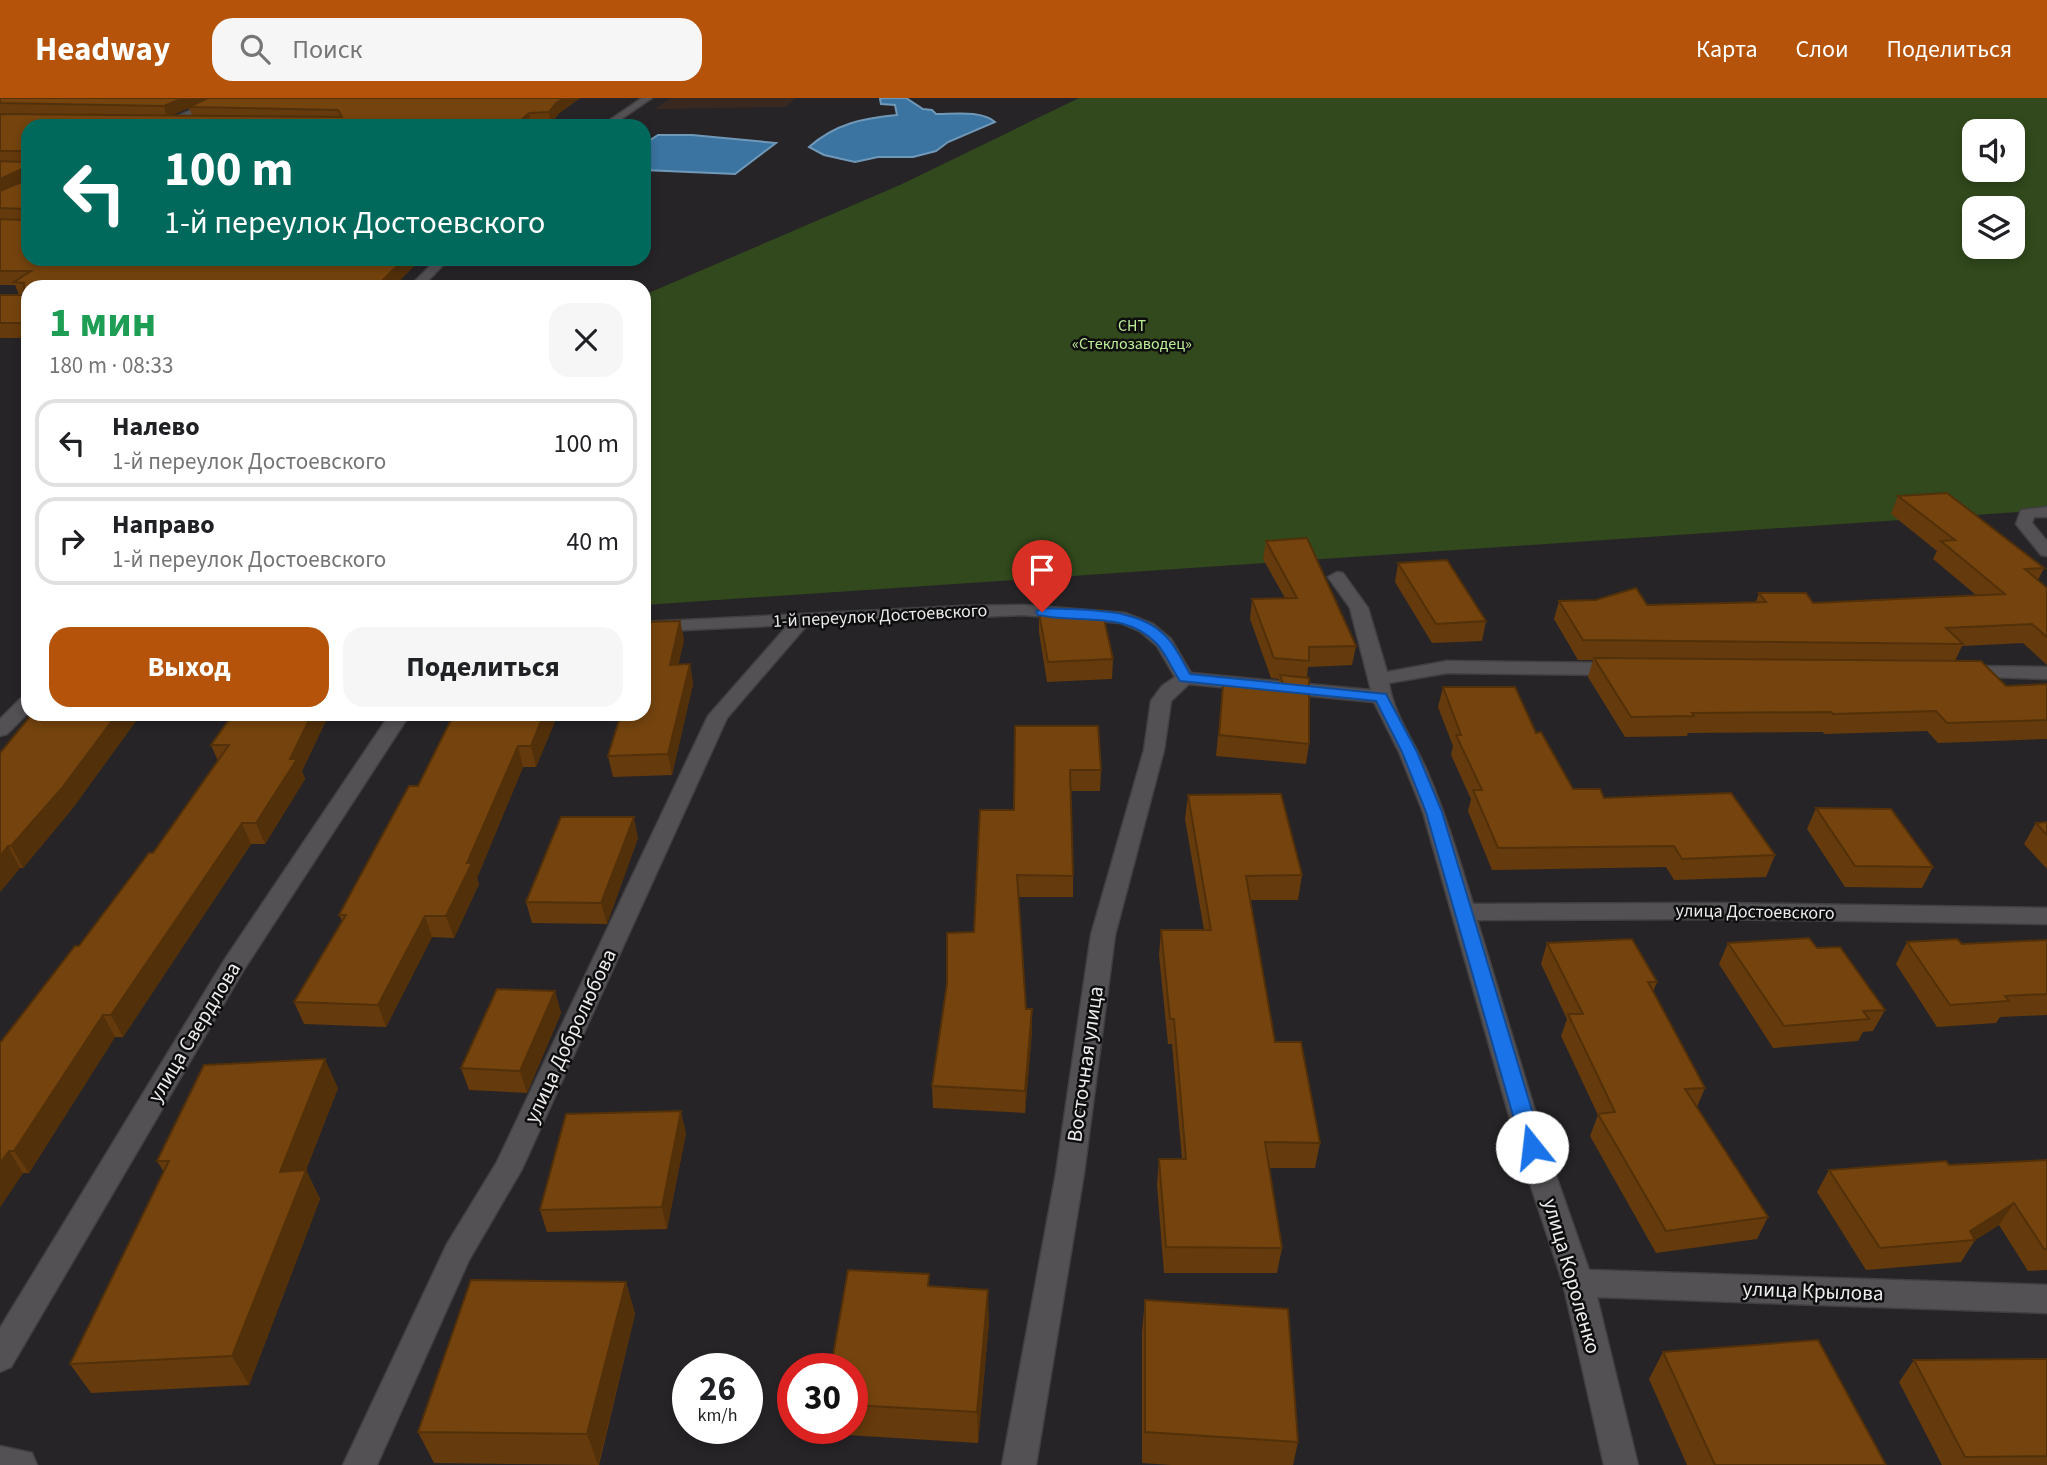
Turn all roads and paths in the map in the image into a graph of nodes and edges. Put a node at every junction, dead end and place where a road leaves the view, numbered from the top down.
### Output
1 (224, 98) edge
2 (648, 98) edge
3 (172, 119) edge
4 (616, 119) edge
5 (436, 266) edge
6 (422, 280) edge
7 (2047, 512) edge
8 (2047, 551) edge
9 (1337, 577) dead end
10 (801, 621) junction
11 (651, 627) edge
12 (1642, 669) edge
13 (1949, 672) edge
14 (2047, 673) edge
15 (1185, 678) junction
16 (1380, 688) junction
17 (21, 709) edge
18 (395, 721) edge
19 (0, 730) edge
20 (1464, 912) junction
21 (2047, 916) edge
22 (1578, 1283) junction
23 (2047, 1299) edge
24 (0, 1357) edge
25 (0, 1462) edge
26 (20, 1465) edge
27 (360, 1465) edge
28 (1019, 1465) edge
29 (1621, 1465) edge

1 - 3 street
2 - 4 street
5 - 6 street
7 - 8 street
9 - 16 street, улица Короленко
10 - 11 street, 1-й переулок Достоевского
10 - 15 street, 1-й переулок Достоевского
10 - 27 street, улица Добролюбова
12 - 16 street
13 - 14 street
15 - 16 street
15 - 28 street, Восточная улица
16 - 20 street, улица Короленко
17 - 19 street
18 - 24 street, улица Свердлова
20 - 21 street, улица Достоевского
20 - 22 street, улица Короленко
22 - 23 street, улица Крылова
22 - 29 street, улица Короленко
25 - 26 street

